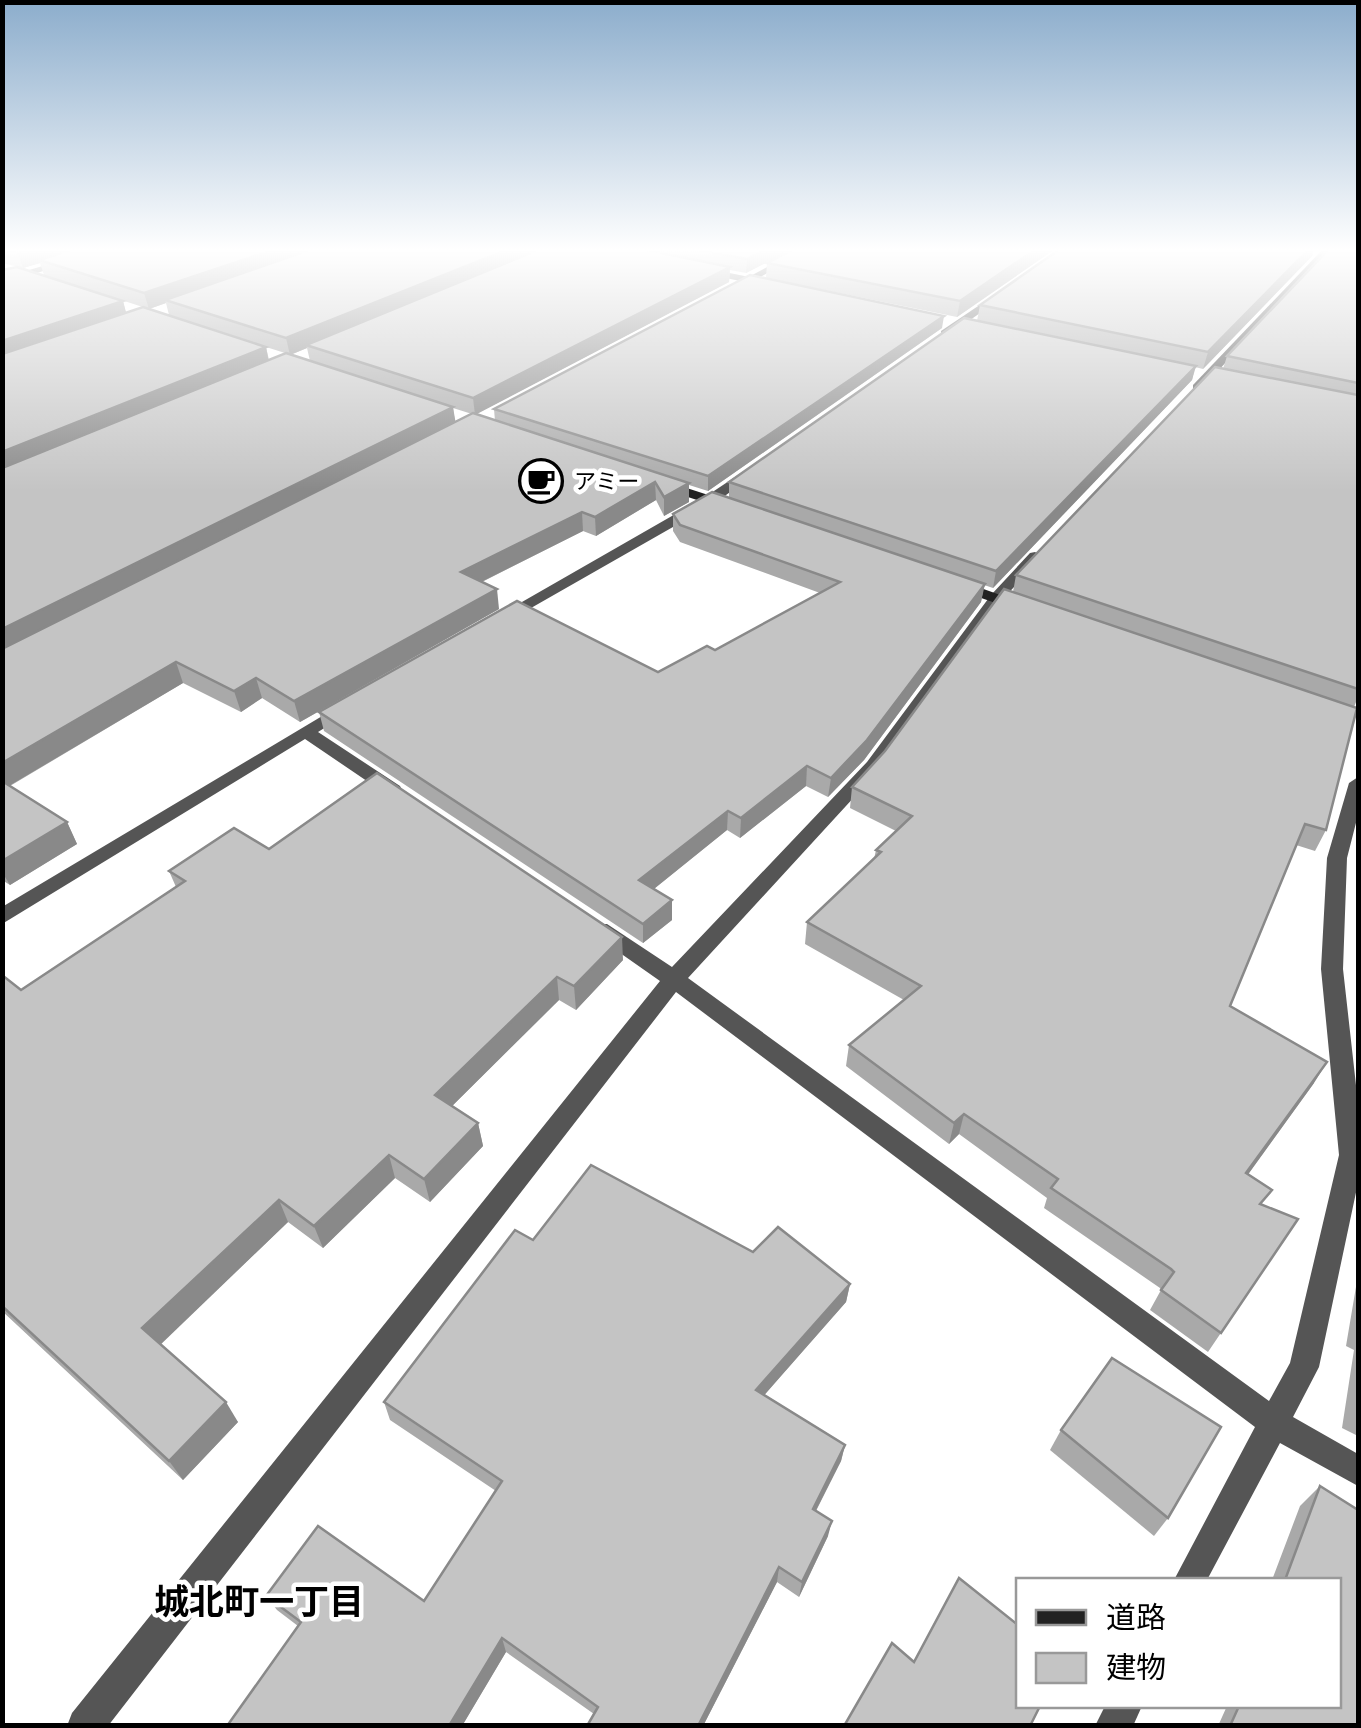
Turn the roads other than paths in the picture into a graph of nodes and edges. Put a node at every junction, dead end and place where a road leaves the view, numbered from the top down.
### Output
1 (950, 330) edge
2 (1251, 330) edge
3 (927, 346) edge
4 (1181, 404) edge
5 (758, 466) edge
6 (656, 482) edge
7 (710, 500) junction
8 (746, 512) edge
9 (1050, 541) edge
10 (942, 580) edge
11 (996, 598) junction
12 (1032, 610) edge
13 (490, 625) edge
14 (355, 702) edge
15 (305, 731) junction
16 (1358, 783) edge
17 (417, 806) edge
18 (577, 914) edge
19 (2, 916) edge
20 (674, 979) junction
21 (1274, 1423) junction
22 (1358, 1472) edge
23 (1191, 1578) edge
24 (85, 1726) edge

1 - 3 street
2 - 4 street
5 - 7 street
6 - 7 street
7 - 8 street
7 - 13 street
9 - 11 street
10 - 11 street
11 - 12 street
11 - 20 street
14 - 15 street
15 - 17 street
15 - 19 street
16 - 21 street
18 - 20 street
20 - 21 street
20 - 24 street
21 - 22 street
21 - 23 street

